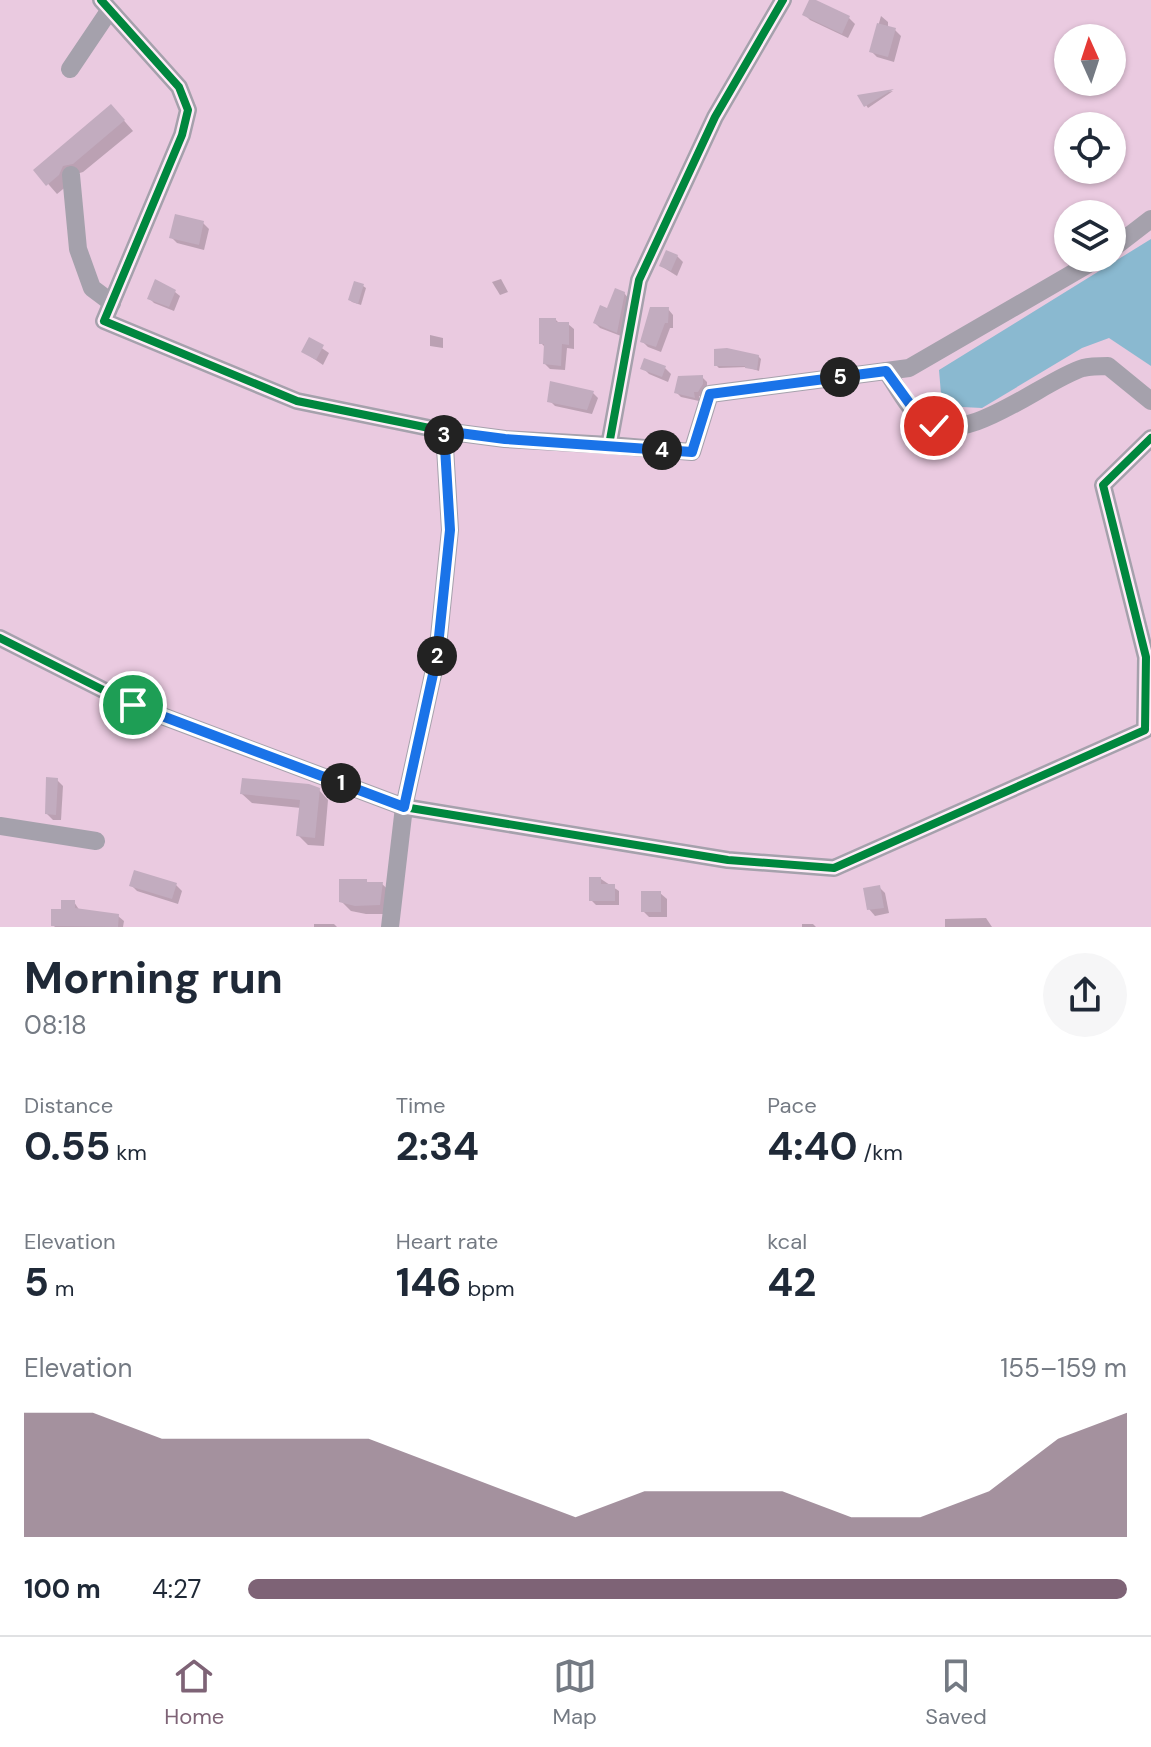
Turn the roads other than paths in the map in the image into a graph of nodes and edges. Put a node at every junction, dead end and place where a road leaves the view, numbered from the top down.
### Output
1 (783, 0) edge
2 (105, 5) edge
3 (70, 69) dead end
4 (71, 175) dead end
5 (1151, 219) edge
6 (1126, 238) edge
7 (1075, 272) edge
8 (112, 303) junction
9 (886, 371) junction
10 (1151, 401) edge
11 (444, 431) junction
12 (1151, 438) edge
13 (609, 445) junction
14 (0, 638) edge
15 (404, 807) junction
16 (0, 826) edge
17 (96, 841) dead end
18 (390, 927) edge

1 - 13 street
2 - 3 street
2 - 8 street
4 - 8 street
5 - 6 street
7 - 9 street
8 - 11 street
9 - 10 street
9 - 13 street
11 - 13 street
11 - 15 street
12 - 15 street
14 - 15 street
15 - 18 street
16 - 17 street

